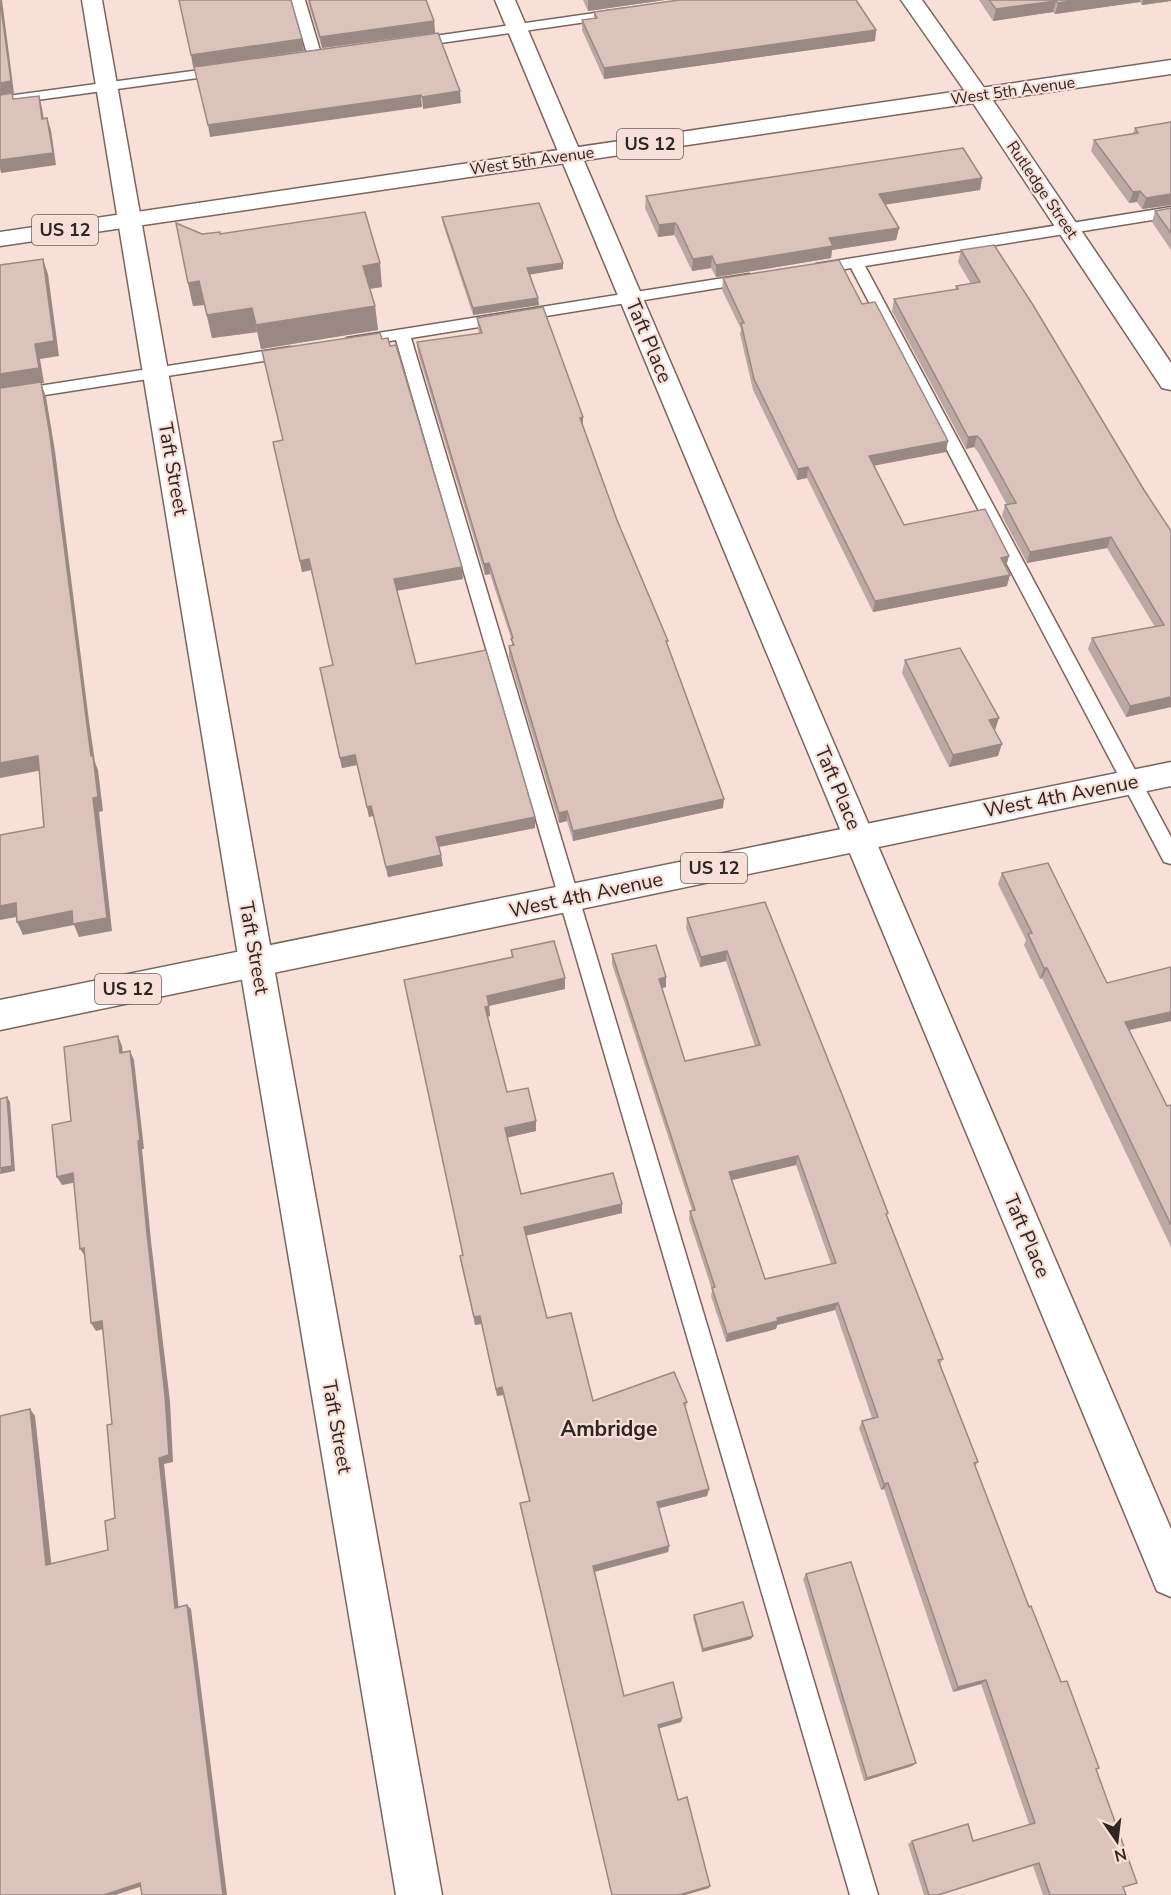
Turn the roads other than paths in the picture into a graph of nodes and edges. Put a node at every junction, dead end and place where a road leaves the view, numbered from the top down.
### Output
1 (92, 0) edge
2 (298, 0) edge
3 (506, 0) edge
4 (911, 0) edge
5 (639, 10) edge
6 (518, 28) junction
7 (404, 45) edge
8 (315, 57) edge
9 (1171, 67) edge
10 (236, 69) edge
11 (107, 87) junction
12 (979, 96) junction
13 (0, 101) edge
14 (571, 156) junction
15 (1171, 212) edge
16 (130, 220) junction
17 (1068, 229) junction
18 (0, 239) edge
19 (856, 263) junction
20 (800, 272) edge
21 (766, 277) edge
22 (631, 298) junction
23 (402, 335) junction
24 (334, 345) edge
25 (301, 351) edge
26 (157, 374) junction
27 (1171, 382) edge
28 (0, 397) edge
29 (1171, 774) edge
30 (1130, 782) junction
31 (859, 837) junction
32 (1171, 856) edge
33 (568, 899) junction
34 (256, 962) junction
35 (0, 1015) edge
36 (1171, 1576) edge
37 (419, 1895) edge
38 (864, 1895) edge

1 - 11 street, Taft Street
2 - 8 lane
3 - 6 street, Taft Place
4 - 12 street, Rutledge Street
5 - 6 lane
6 - 7 lane
6 - 14 street, Taft Place
9 - 12 street, West 5th Avenue / US 12
10 - 11 lane
11 - 13 lane
11 - 16 street, Taft Street
12 - 14 street, West 5th Avenue / US 12
12 - 17 street, Rutledge Street
14 - 16 street, West 5th Avenue / US 12
14 - 22 street, Taft Place
15 - 17 lane
16 - 18 street, West 5th Avenue / US 12
16 - 26 street, Taft Street
17 - 19 lane
17 - 27 street, Rutledge Street
19 - 20 lane
19 - 30 lane
21 - 22 lane
22 - 23 lane
22 - 31 street, Taft Place
23 - 24 lane
23 - 33 lane
25 - 26 lane
26 - 28 lane
26 - 34 street, Taft Street
29 - 30 street, West 4th Avenue / US 12
30 - 31 street, West 4th Avenue / US 12
30 - 32 lane
31 - 33 street, West 4th Avenue / US 12
31 - 36 street, Taft Place
33 - 34 street, West 4th Avenue / US 12
33 - 38 lane
34 - 35 street, West 4th Avenue / US 12
34 - 37 street, Taft Street

